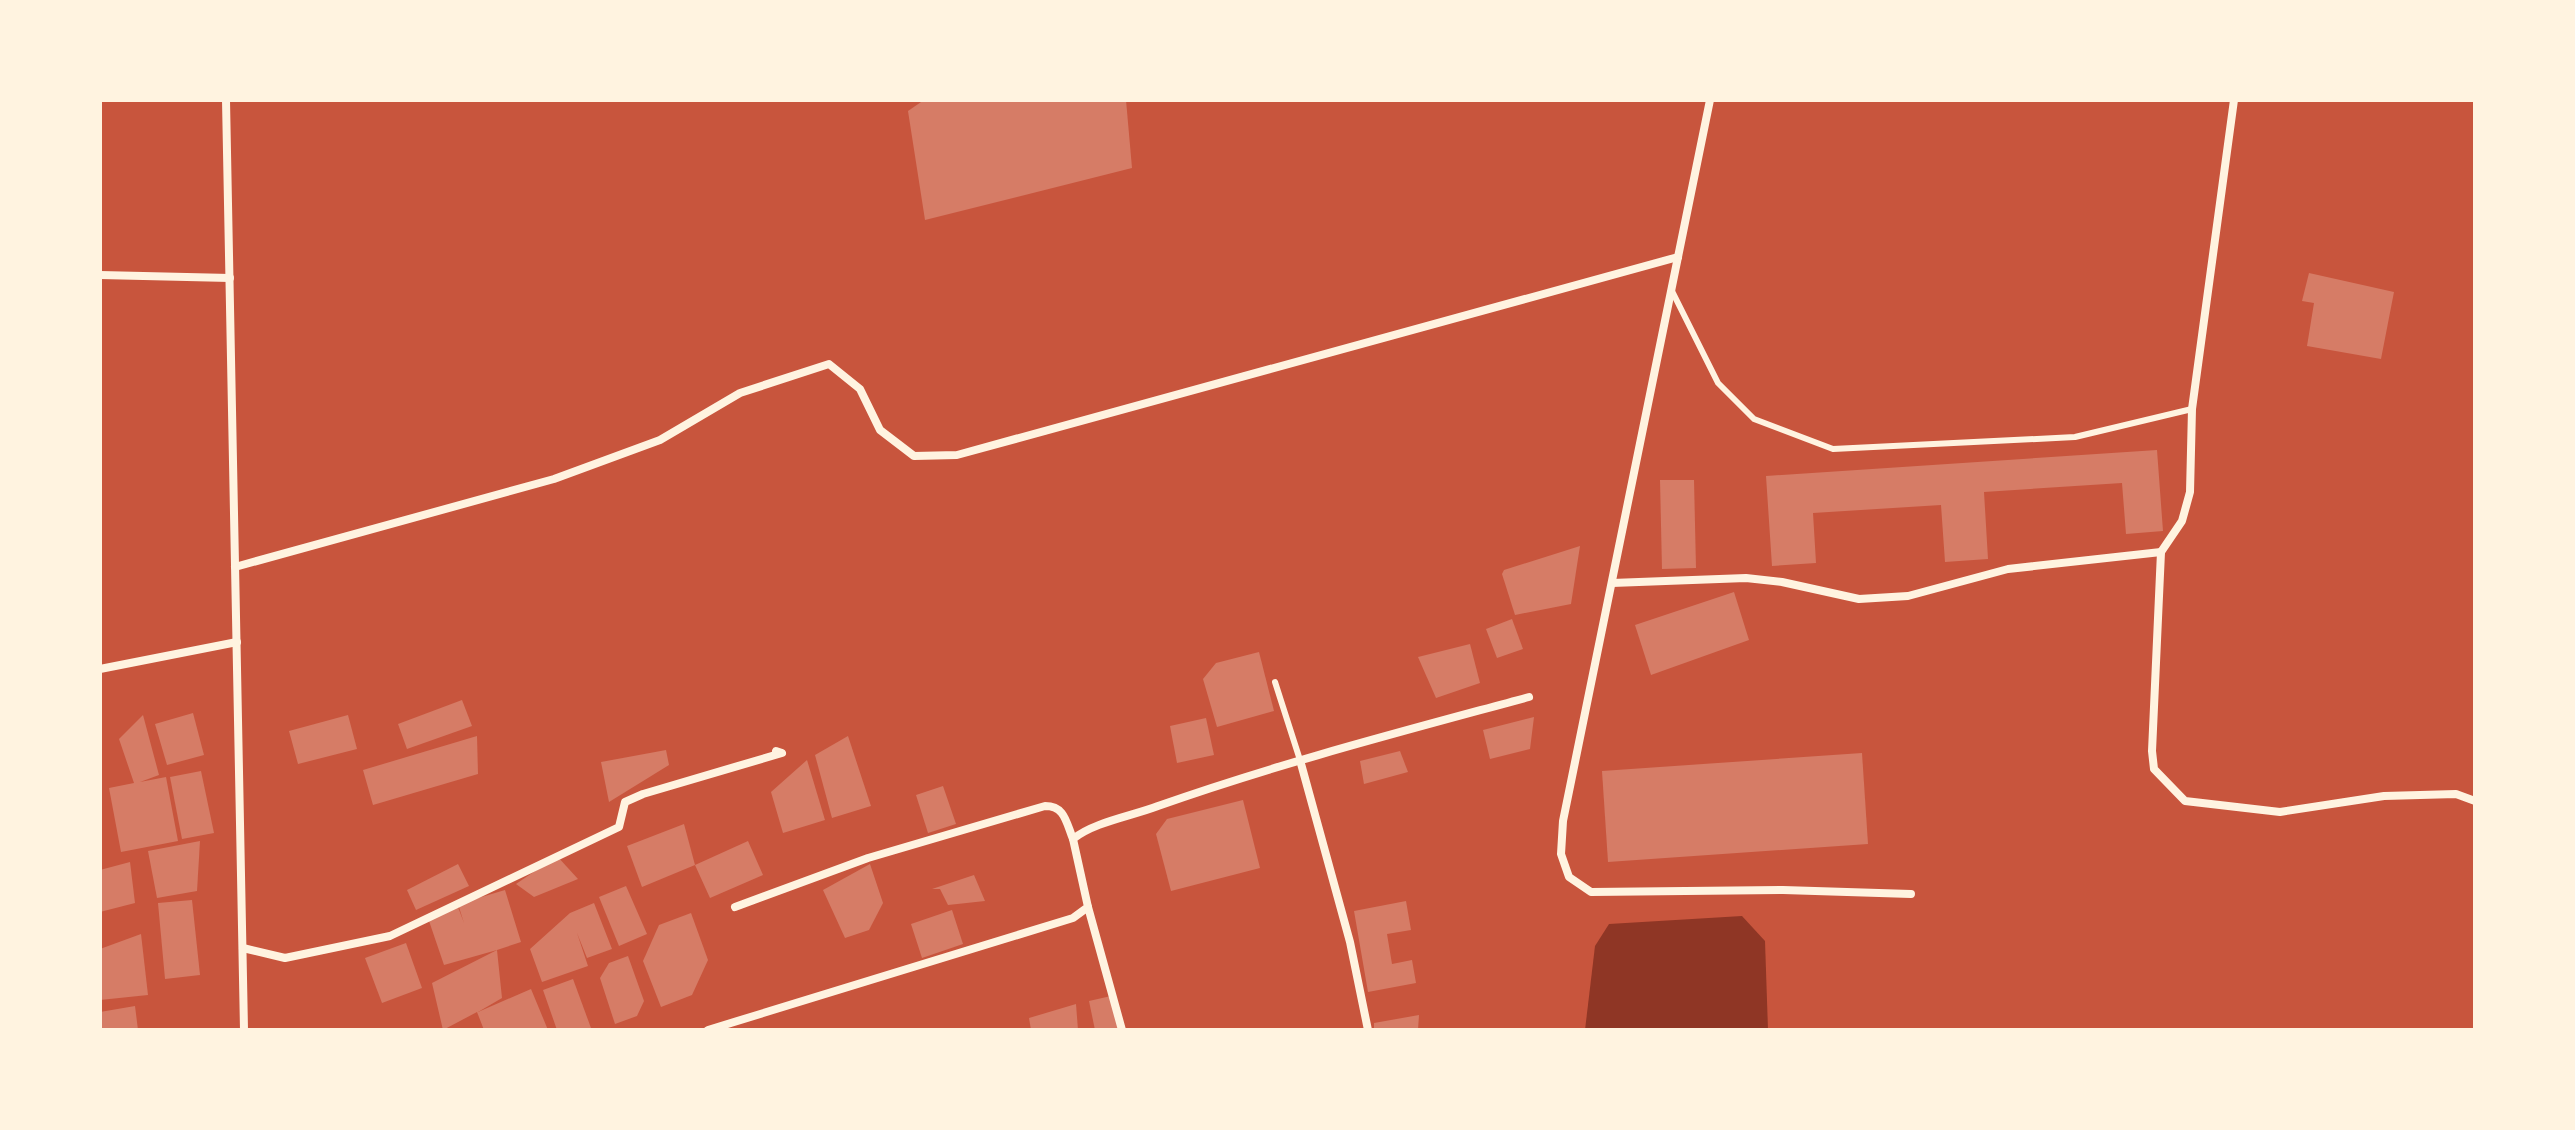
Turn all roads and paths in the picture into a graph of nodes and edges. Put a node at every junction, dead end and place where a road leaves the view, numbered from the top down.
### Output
1 (226, 100) edge
2 (1710, 100) edge
3 (2234, 100) edge
4 (1678, 257) junction
5 (100, 275) edge
6 (230, 278) junction
7 (1672, 290) junction
8 (2192, 409) junction
9 (2161, 552) junction
10 (235, 567) junction
11 (1612, 583) junction
12 (237, 642) junction
13 (100, 669) edge
14 (1275, 682) dead end
15 (1529, 697) dead end
16 (776, 751) dead end
17 (1300, 760) junction
18 (2475, 801) edge
19 (1073, 839) junction
20 (1911, 894) dead end
21 (735, 907) dead end
22 (1088, 907) junction
23 (243, 948) junction
24 (244, 1030) edge
25 (708, 1030) edge
26 (1122, 1030) edge
27 (1368, 1030) edge

1 - 6 street
2 - 4 street
3 - 8 street
4 - 7 street
4 - 10 street
5 - 6 street
6 - 10 street
7 - 8 lane
7 - 11 street
8 - 9 street
9 - 11 street
9 - 18 street
10 - 12 street
11 - 20 street
12 - 13 street
12 - 23 street
14 - 17 lane
15 - 17 street
16 - 23 street
17 - 19 street
17 - 27 street
19 - 21 street
19 - 22 street
22 - 25 street
22 - 26 street
23 - 24 street

